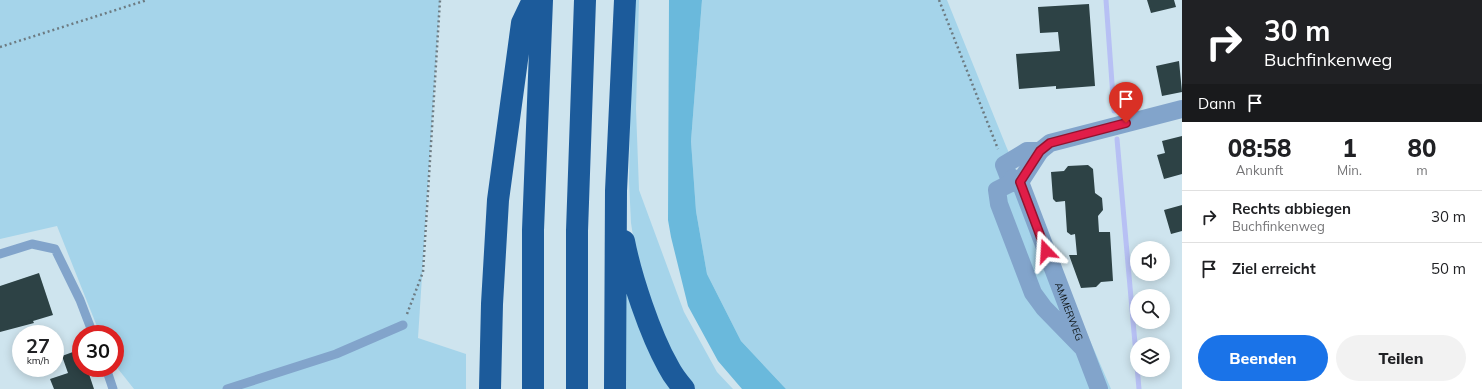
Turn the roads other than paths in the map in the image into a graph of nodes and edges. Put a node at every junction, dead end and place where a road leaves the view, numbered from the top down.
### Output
1 (534, 0) edge
2 (542, 0) edge
3 (585, 0) edge
4 (625, 0) edge
5 (1182, 109) edge
6 (1040, 151) junction
7 (1016, 182) junction
8 (616, 191) junction
9 (0, 254) edge
10 (90, 325) edge
11 (403, 325) road end
12 (1082, 347) junction
13 (109, 377) edge
14 (114, 389) edge
15 (226, 389) edge
16 (490, 389) edge
17 (534, 389) edge
18 (577, 389) edge
19 (615, 389) edge
20 (684, 389) edge
21 (1099, 389) edge

1 - 16 highway
2 - 17 highway
3 - 18 highway
4 - 8 highway
5 - 6 street
6 - 7 street
6 - 7 street
7 - 12 street, AMMERWEG
7 - 12 street, AMMERWEG
8 - 19 highway
8 - 20 highway
9 - 10 lane
11 - 15 lane
12 - 21 street, AMMERWEG
13 - 14 lane

